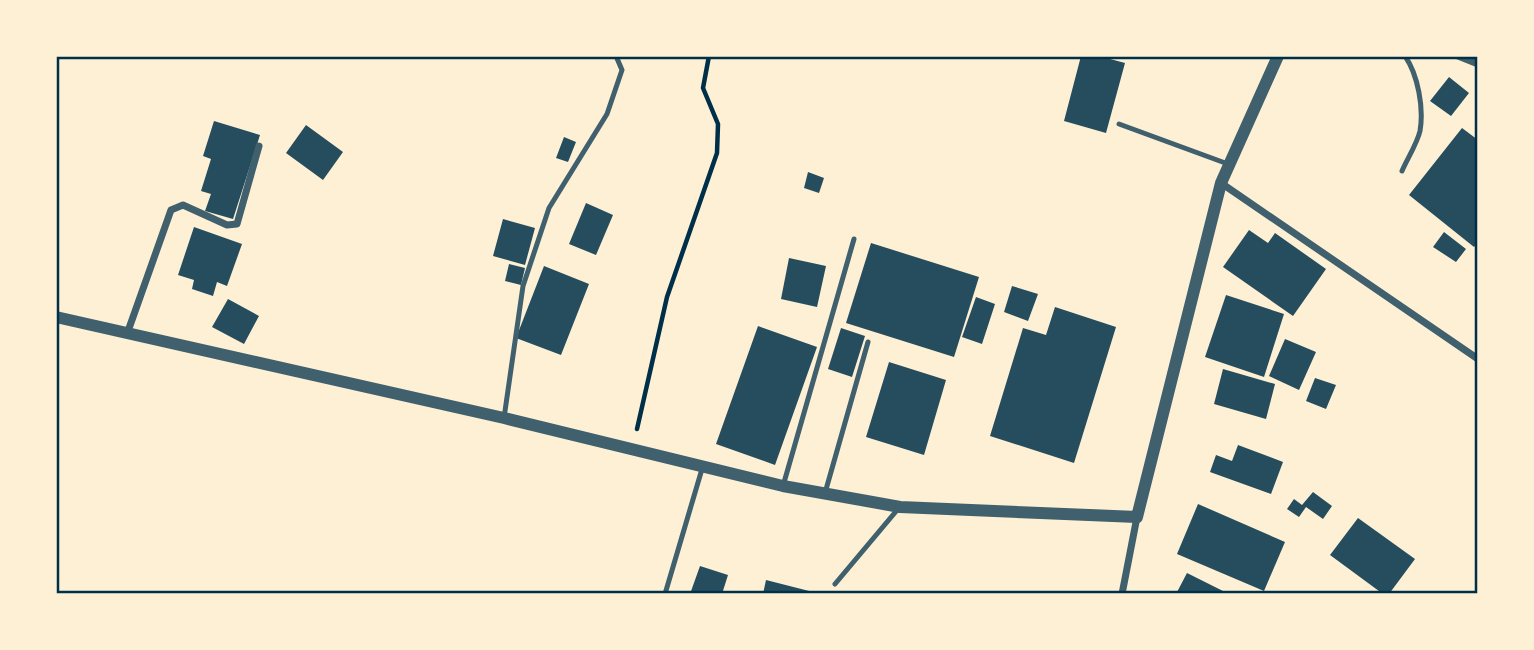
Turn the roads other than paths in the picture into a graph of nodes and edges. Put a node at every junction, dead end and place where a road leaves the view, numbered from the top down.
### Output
1 (616, 56) edge
2 (1278, 56) edge
3 (1405, 56) edge
4 (1458, 56) edge
5 (1478, 64) edge
6 (1119, 124) dead end
7 (259, 146) dead end
8 (1228, 164) junction
9 (1402, 171) dead end
10 (1221, 183) junction
11 (854, 239) dead end
12 (56, 317) edge
13 (127, 334) junction
14 (868, 342) dead end
15 (1478, 359) edge
16 (504, 418) junction
17 (702, 469) junction
18 (783, 486) junction
19 (825, 493) junction
20 (900, 506) junction
21 (1137, 517) junction
22 (835, 584) dead end
23 (665, 594) edge
24 (1122, 594) edge

1 - 16 lane
2 - 8 street
3 - 9 lane
4 - 5 street
6 - 8 lane
7 - 13 street
8 - 10 street
10 - 15 street
10 - 21 street
11 - 18 lane
12 - 13 street
13 - 16 street
14 - 19 lane
16 - 17 street
17 - 18 street
17 - 23 lane
18 - 19 street
19 - 20 street
20 - 21 street
20 - 22 lane
21 - 24 street

